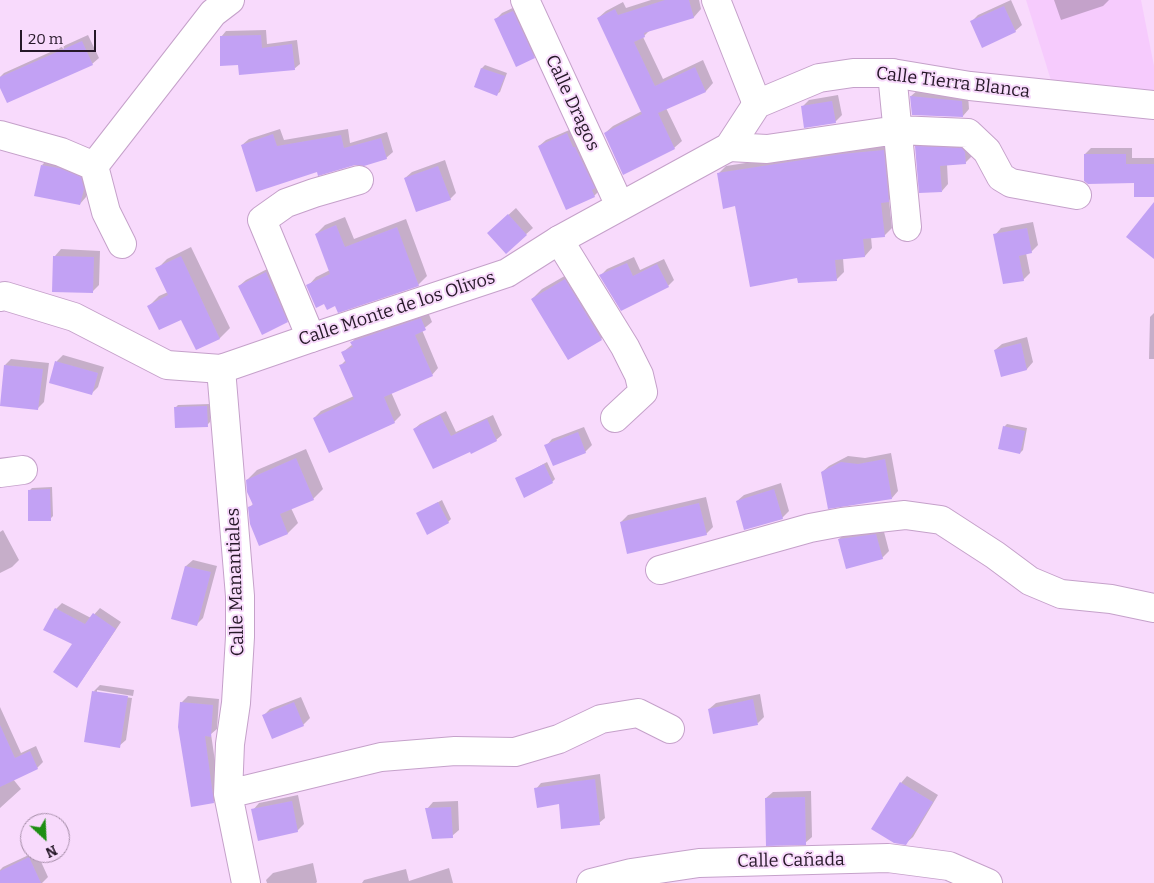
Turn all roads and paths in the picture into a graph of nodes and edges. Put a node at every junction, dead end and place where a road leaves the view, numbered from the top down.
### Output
1 (230, 0) edge
2 (525, 0) edge
3 (716, 0) edge
4 (892, 73) junction
5 (757, 104) junction
6 (1154, 105) edge
7 (897, 130) junction
8 (0, 135) edge
9 (729, 147) junction
10 (94, 166) junction
11 (359, 180) dead end
12 (1077, 195) dead end
13 (620, 206) junction
14 (907, 227) dead end
15 (559, 240) junction
16 (122, 244) dead end
17 (0, 297) edge
18 (311, 338) junction
19 (221, 369) junction
20 (615, 418) dead end
21 (660, 570) dead end
22 (1154, 608) edge
23 (670, 729) dead end
24 (228, 794) junction
25 (246, 883) edge
26 (591, 883) edge
27 (988, 883) edge

1 - 10 street
2 - 13 street, Calle Dragos
3 - 5 street
4 - 5 street, Calle Tierra Blanca
4 - 6 street, Calle Tierra Blanca
4 - 7 street
5 - 9 street, Calle Monte de los Olivos
7 - 9 street
7 - 12 street
7 - 14 street
8 - 10 street
9 - 13 street, Calle Monte de los Olivos
10 - 16 street
11 - 18 street
13 - 15 street, Calle Monte de los Olivos
15 - 18 street, Calle Monte de los Olivos
15 - 20 street
17 - 19 street, Calle Monte de los Olivos
18 - 19 street, Calle Monte de los Olivos
19 - 24 street, Calle Manantiales
21 - 22 street
23 - 24 street
24 - 25 street, Calle Manantiales
26 - 27 street, Calle Cañada

